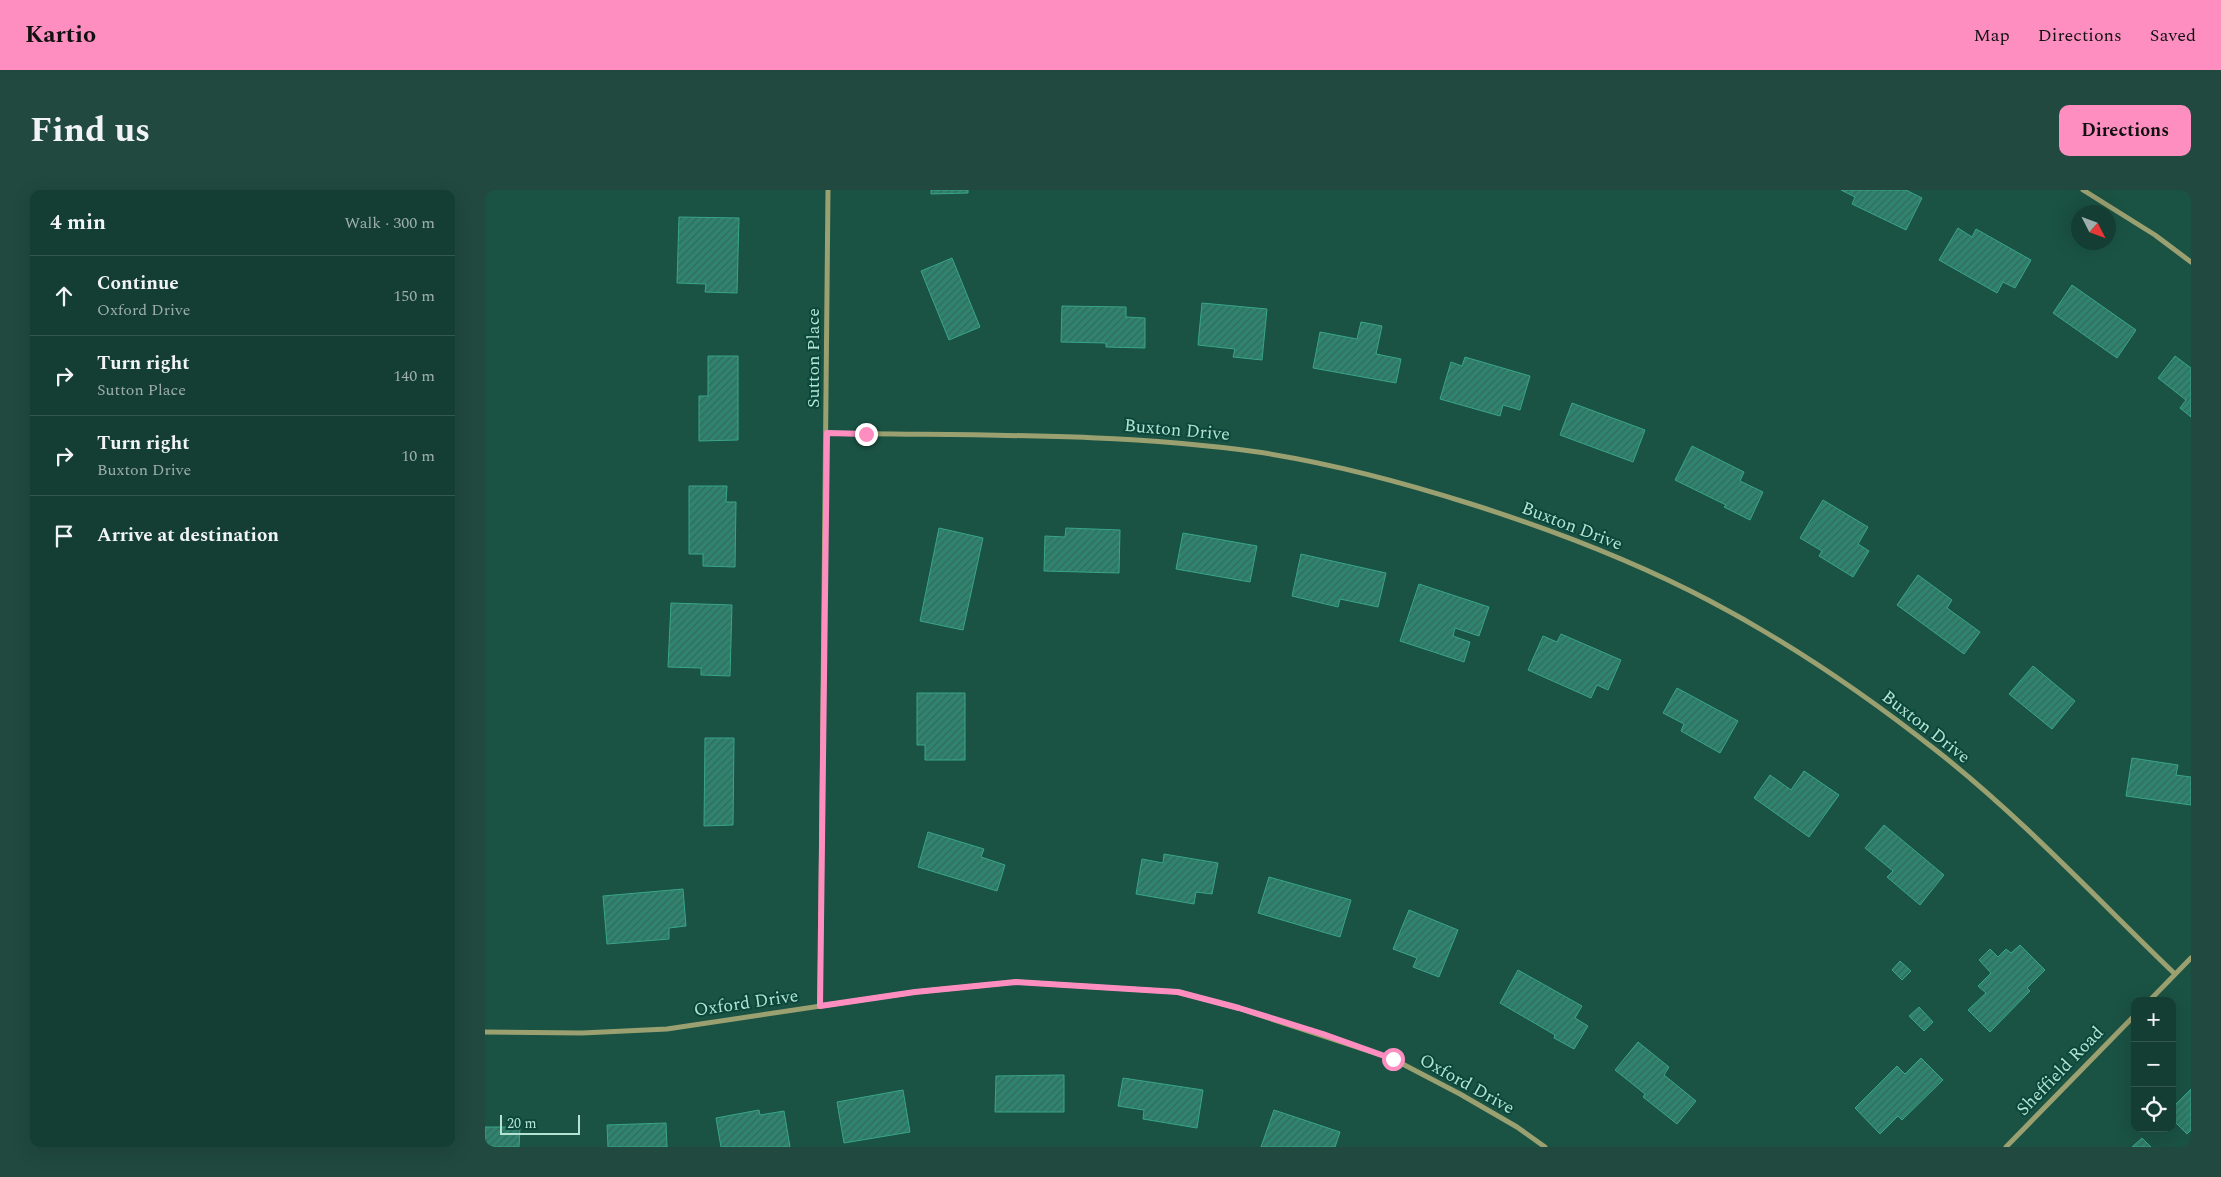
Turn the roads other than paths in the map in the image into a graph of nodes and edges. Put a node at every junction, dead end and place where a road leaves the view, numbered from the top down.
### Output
1 (828, 190) edge
2 (2083, 190) edge
3 (2191, 262) edge
4 (827, 433) junction
5 (2191, 958) edge
6 (2175, 974) junction
7 (2153, 997) edge
8 (820, 1006) junction
9 (2131, 1019) edge
10 (485, 1032) edge
11 (1545, 1147) edge
12 (2006, 1147) edge

1 - 4 street, Sutton Place
2 - 3 street
4 - 6 street, Buxton Drive
4 - 8 street, Sutton Place
5 - 6 street
6 - 7 street
8 - 10 street, Oxford Drive
8 - 11 street, Oxford Drive
9 - 12 street, Sheffield Road

